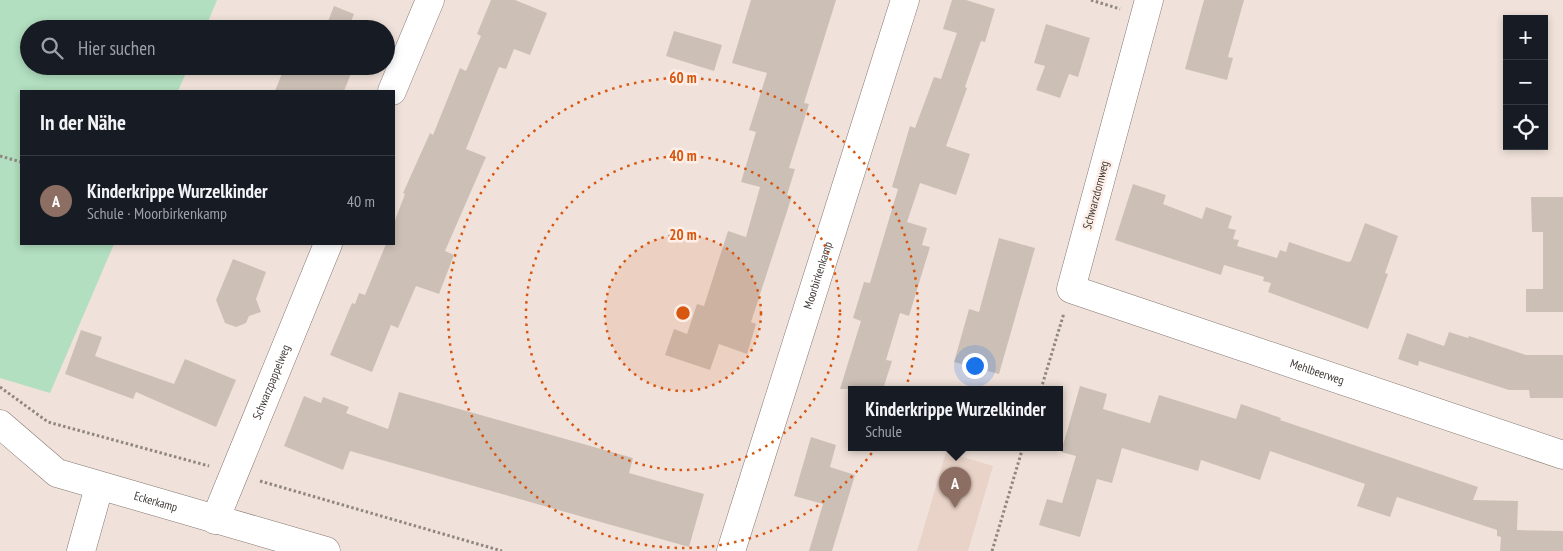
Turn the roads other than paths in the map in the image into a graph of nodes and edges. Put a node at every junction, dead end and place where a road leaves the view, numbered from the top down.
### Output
1 (430, 0) edge
2 (905, 0) edge
3 (1149, 0) edge
4 (392, 90) edge
5 (328, 245) edge
6 (1071, 289) joint
7 (0, 424) edge
8 (1563, 455) edge
9 (99, 487) junction
10 (215, 520) junction
11 (81, 551) edge
12 (326, 551) edge
13 (731, 551) edge

1 - 4 street
2 - 13 street, Moorbirkenkamp
3 - 6 street, Schwarzdornweg
5 - 10 street, Schwarzpappelweg
6 - 8 street, Mehlbeerweg
7 - 9 street, Eckerkamp
9 - 10 street, Eckerkamp
9 - 11 street
10 - 12 street, Eckerkamp

